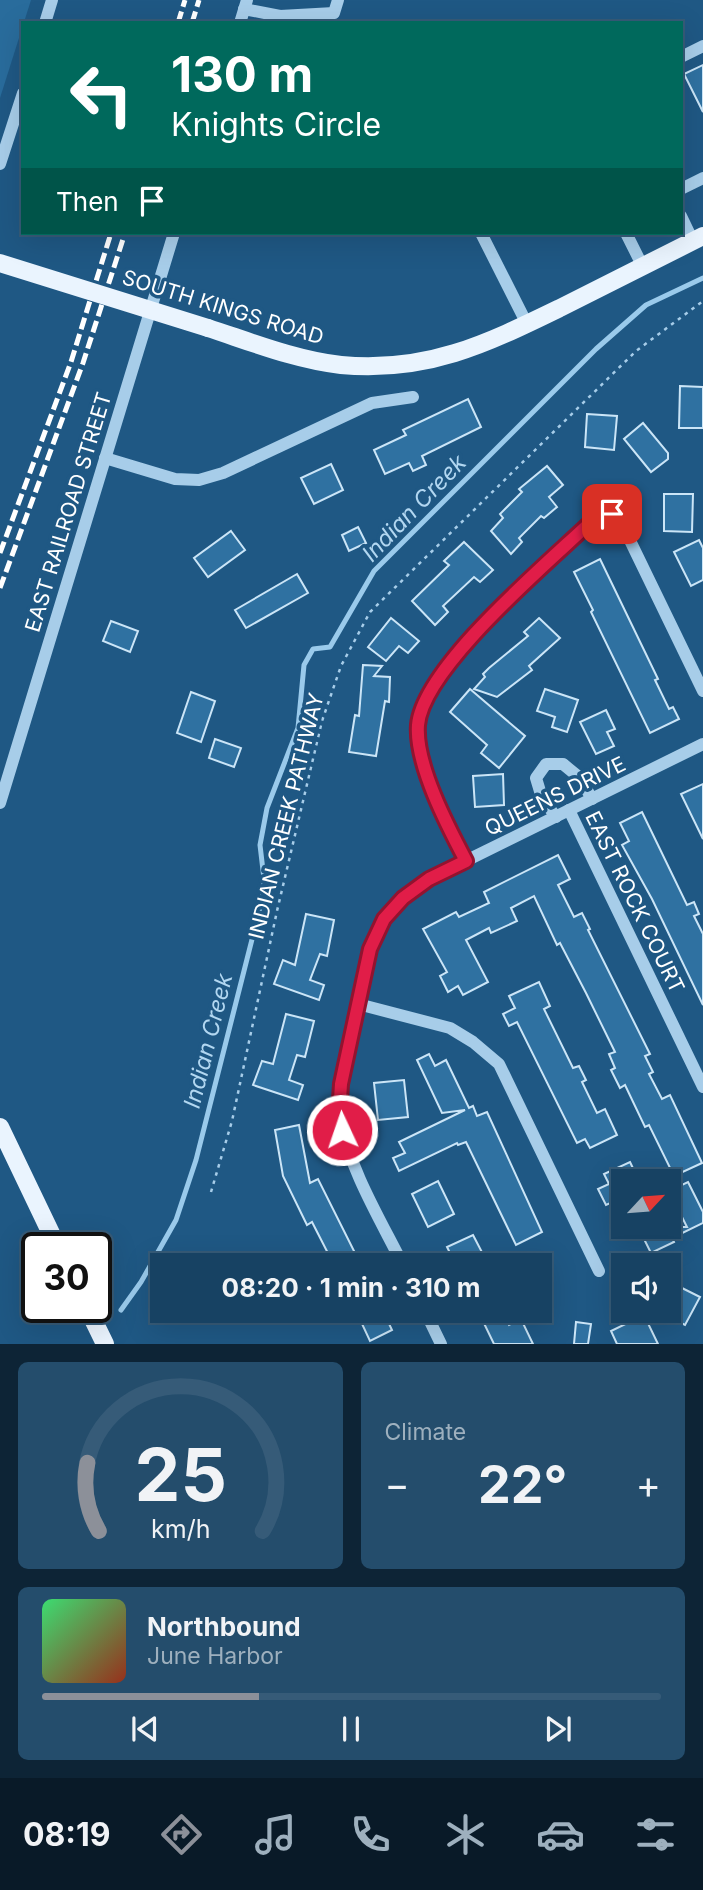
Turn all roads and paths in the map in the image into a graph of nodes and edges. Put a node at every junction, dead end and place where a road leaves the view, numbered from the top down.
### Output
1 (37, 0) edge
2 (52, 2) edge
3 (245, 4) edge
4 (336, 6) edge
5 (46, 21) edge
6 (241, 21) edge
7 (703, 46) edge
8 (683, 56) edge
9 (21, 99) edge
10 (0, 113) edge
11 (15, 117) junction
12 (0, 164) edge
13 (703, 178) edge
14 (683, 188) edge
15 (683, 219) edge
16 (173, 235) edge
17 (482, 235) edge
18 (627, 235) edge
19 (698, 239) edge
20 (0, 264) edge
21 (643, 267) junction
22 (703, 301) edge
23 (527, 324) junction
24 (413, 397) dead end
25 (104, 458) junction
26 (619, 491) dead end
27 (612, 514) junction
28 (703, 691) edge
29 (703, 744) edge
30 (592, 799) junction
31 (0, 803) edge
32 (569, 810) junction
33 (556, 817) junction
34 (466, 861) junction
35 (358, 1004) junction
36 (703, 1087) edge
37 (0, 1127) edge
38 (211, 1192) dead end
39 (50, 1232) edge
40 (397, 1253) edge
41 (599, 1271) dead end
42 (95, 1323) edge
43 (431, 1323) edge
44 (105, 1344) edge
45 (441, 1344) edge

1 - 2 street
2 - 5 street
3 - 4 street
3 - 6 street
7 - 8 street
9 - 11 street
10 - 11 street
11 - 12 street
13 - 14 street
15 - 19 street
16 - 25 street, EAST RAILROAD STREET
17 - 23 street
18 - 21 street
19 - 21 main road, SOUTH KINGS ROAD
20 - 23 main road, SOUTH KINGS ROAD, bridge
21 - 23 main road, SOUTH KINGS ROAD
22 - 38 path, INDIAN CREEK PATHWAY
24 - 25 street
25 - 31 street, EAST RAILROAD STREET
26 - 27 street
27 - 28 street
27 - 34 street
29 - 30 street, QUEENS DRIVE
30 - 32 street, QUEENS DRIVE
30 - 33 street
32 - 33 street, QUEENS DRIVE
32 - 36 street, EAST ROCK COURT
33 - 34 street, QUEENS DRIVE
34 - 35 street, QUEENS DRIVE
35 - 40 street, QUEENS DRIVE
35 - 41 street
37 - 39 main road
42 - 44 main road
43 - 45 street

